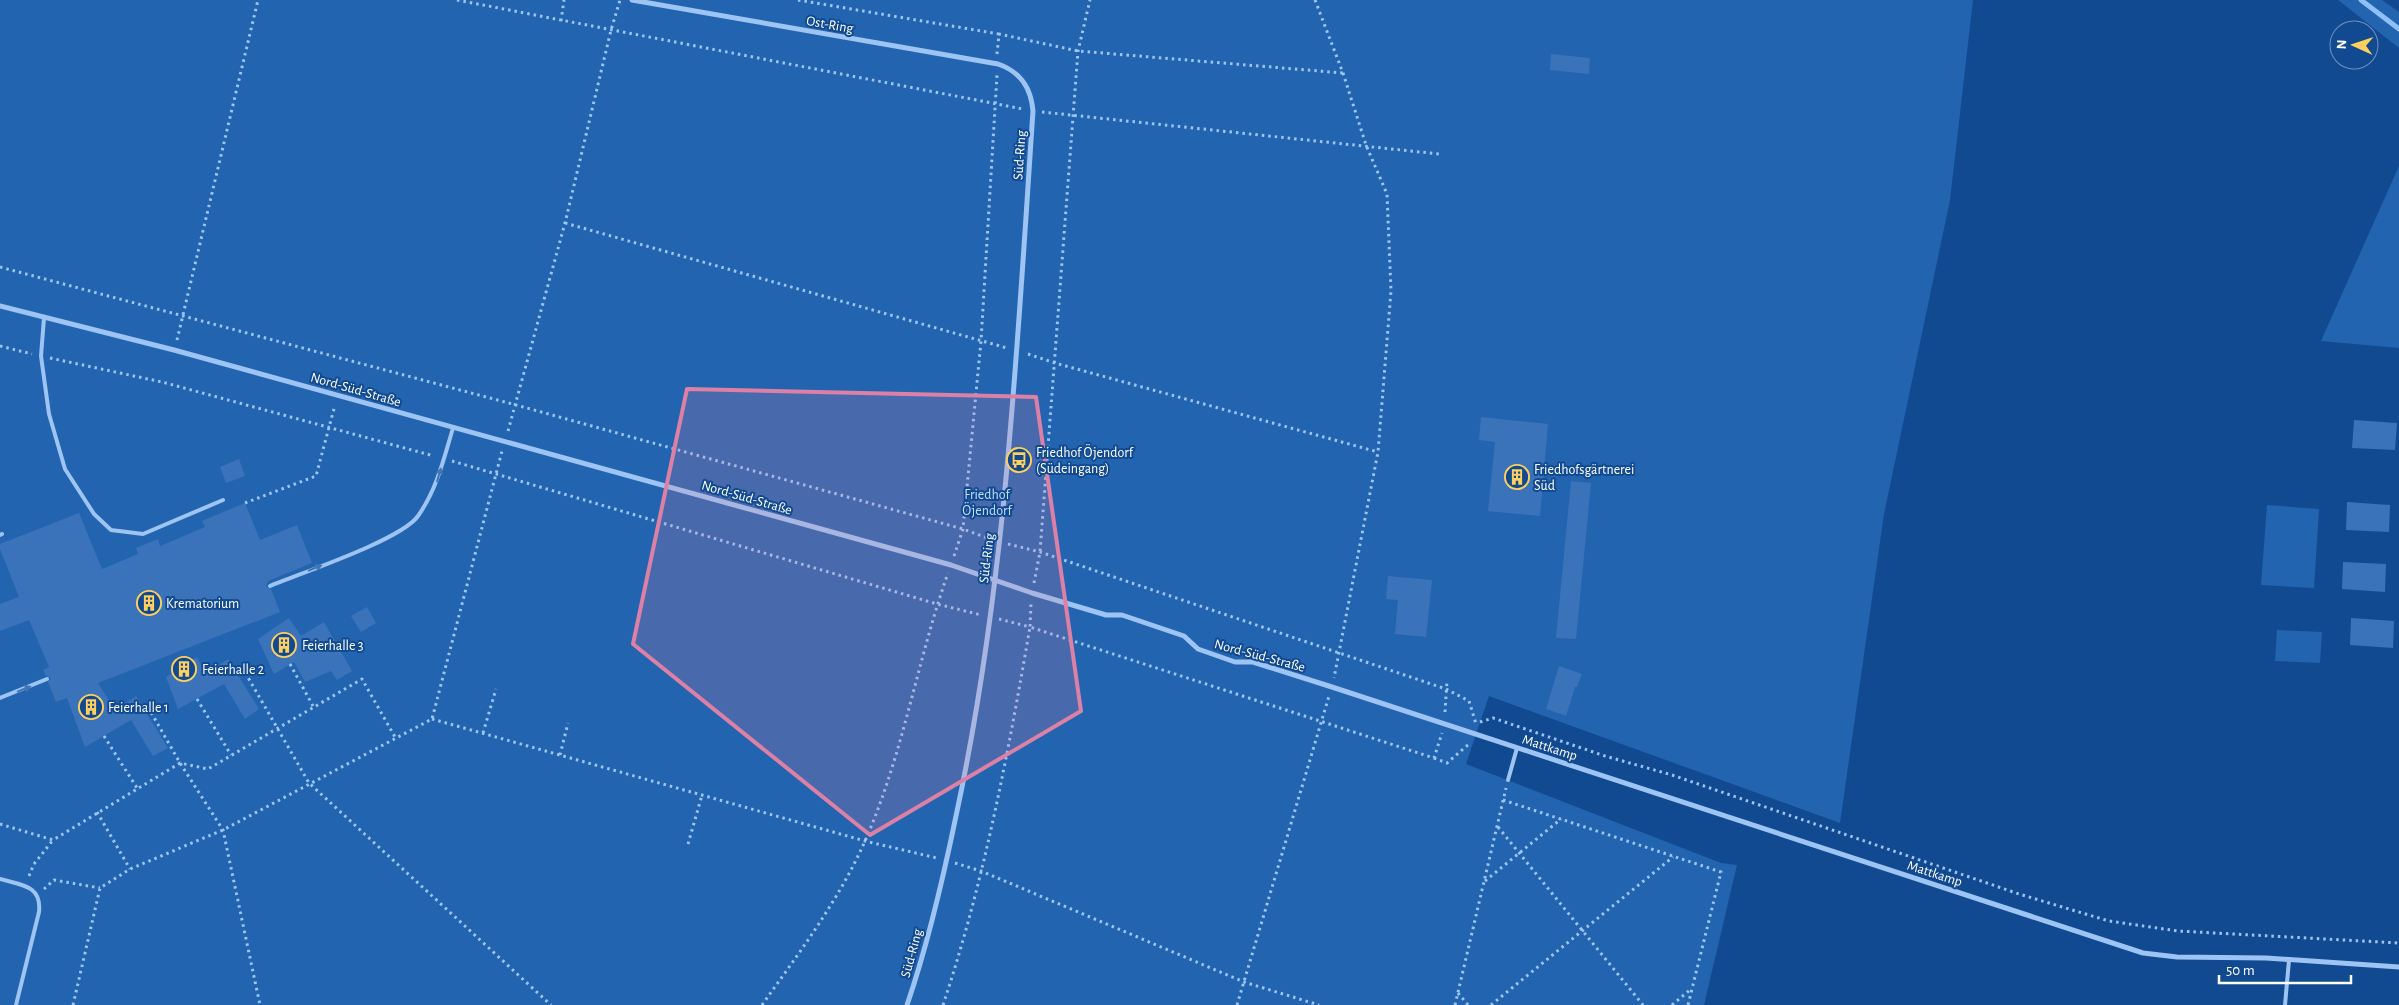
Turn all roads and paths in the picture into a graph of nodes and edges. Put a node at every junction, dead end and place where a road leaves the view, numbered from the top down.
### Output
1 (258, 0) edge
2 (457, 0) edge
3 (564, 0) edge
4 (620, 0) edge
5 (632, 0) edge
6 (798, 0) edge
7 (1090, 0) edge
8 (1314, 0) edge
9 (561, 21) junction
10 (611, 30) junction
11 (999, 34) junction
12 (1078, 51) junction
13 (997, 64) junction
14 (1343, 74) junction
15 (1021, 77) joint
16 (996, 102) junction
17 (1033, 111) junction
18 (1074, 117) junction
19 (1366, 145) junction
20 (1439, 154) dead end
21 (565, 223) junction
22 (0, 267) edge
23 (0, 306) edge
24 (183, 315) junction
25 (44, 318) junction
26 (981, 341) junction
27 (0, 346) edge
28 (174, 350) junction
29 (1017, 350) junction
30 (41, 356) junction
31 (1055, 363) junction
32 (338, 395) junction
33 (516, 405) junction
34 (329, 427) junction
35 (453, 428) junction
36 (505, 441) junction
37 (1378, 452) junction
38 (444, 459) junction
39 (496, 473) junction
40 (223, 500) dead end
41 (245, 503) dead end
42 (963, 529) junction
43 (1000, 542) junction
44 (1040, 552) junction
45 (951, 565) junction
46 (995, 579) junction
47 (270, 586) dead end
48 (1032, 593) junction
49 (937, 604) junction
50 (991, 617) junction
51 (1030, 627) junction
52 (1339, 654) junction
53 (290, 664) dead end
54 (242, 667) dead end
55 (47, 680) dead end
56 (1447, 681) dead end
57 (1332, 687) junction
58 (496, 689) dead end
59 (1446, 689) junction
60 (0, 698) edge
61 (197, 699) dead end
62 (313, 706) junction
63 (148, 707) dead end
64 (432, 719) junction
65 (1476, 721) dead end
66 (1321, 722) junction
67 (568, 723) dead end
68 (1445, 724) junction
69 (277, 727) junction
70 (483, 733) junction
71 (1476, 734) joint
72 (104, 736) dead end
73 (395, 737) junction
74 (1517, 748) junction
75 (231, 755) junction
76 (560, 755) junction
77 (180, 763) junction
78 (1508, 780) dead end
79 (310, 783) junction
80 (137, 788) junction
81 (702, 795) junction
82 (97, 812) junction
83 (1560, 819) junction
84 (0, 824) edge
85 (1497, 826) junction
86 (223, 830) junction
87 (53, 840) junction
88 (864, 841) junction
89 (688, 844) dead end
90 (1519, 853) junction
91 (1673, 857) junction
92 (947, 860) junction
93 (130, 869) junction
94 (981, 871) junction
95 (0, 879) edge
96 (1484, 881) junction
97 (25, 886) junction
98 (100, 888) junction
99 (37, 894) junction
100 (1582, 931) junction
101 (2399, 943) edge
102 (2288, 960) junction
103 (2399, 967) edge
104 (1244, 982) junction
105 (1692, 989) junction
106 (1458, 993) junction
107 (16, 1005) edge
108 (73, 1005) edge
109 (260, 1005) edge
110 (551, 1005) edge
111 (762, 1005) edge
112 (907, 1005) edge
113 (943, 1005) edge
114 (1237, 1005) edge
115 (1319, 1005) edge
116 (1455, 1005) edge
117 (1468, 1005) edge
118 (1491, 1005) edge
119 (1643, 1005) edge
120 (1672, 1005) edge
121 (1688, 1005) edge
122 (2285, 1005) edge

1 - 24 path
2 - 9 path
3 - 9 path
4 - 10 path
5 - 13 street, Ost-Ring
6 - 11 path
7 - 12 path
8 - 14 path
9 - 10 path
10 - 16 path
10 - 21 path
11 - 12 path
11 - 13 path
12 - 14 path
12 - 18 path
13 - 15 street, Ost-Ring
13 - 16 path
14 - 19 path
15 - 17 street, Süd-Ring
16 - 17 path
16 - 26 path
17 - 18 path
17 - 29 street, Süd-Ring
18 - 19 path
18 - 31 path
19 - 20 path
19 - 37 path
21 - 26 path
21 - 33 path
22 - 24 path
23 - 25 street, Nord-Süd-Straße
24 - 28 path
24 - 33 path
25 - 28 street, Nord-Süd-Straße
25 - 30 lane
26 - 29 path
26 - 42 path
27 - 30 path
28 - 32 street, Nord-Süd-Straße
29 - 31 path
29 - 43 street, Süd-Ring
30 - 34 path
30 - 40 lane
31 - 37 path
31 - 44 path
32 - 34 path
32 - 35 street, Nord-Süd-Straße
33 - 36 path
33 - 42 path
34 - 38 path
34 - 41 path
35 - 36 street, Nord-Süd-Straße
35 - 38 lane
36 - 39 path
36 - 45 street, Nord-Süd-Straße
37 - 52 path
38 - 39 path
47 -> 38 lane
39 - 49 path
39 - 64 path
42 - 43 path
42 - 45 path
43 - 44 path
43 - 46 street, Süd-Ring
44 - 48 path
44 - 52 path
45 - 46 street, Nord-Süd-Straße
45 - 49 path
46 - 48 street, Nord-Süd-Straße
46 - 50 street, Süd-Ring
48 - 51 path
48 - 57 street, Nord-Süd-Straße
49 - 50 path
49 - 88 path
50 - 51 path
50 - 92 street, Süd-Ring
51 - 66 path
51 - 94 path
52 - 57 path
52 - 59 path
53 - 62 path
54 - 69 path
60 -> 55 lane
56 - 59 path
57 - 66 path
57 - 68 street, Nord-Süd-Straße
58 - 70 path
59 - 68 path
61 - 75 path
62 - 69 path
62 - 73 path
63 - 77 path
64 - 70 path
64 - 73 path
65 - 101 path
66 - 68 path
66 - 104 path
67 - 76 path
68 - 71 street, Nord-Süd-Straße
69 - 75 path
69 - 79 path
70 - 76 path
71 - 74 street, Mattkamp
72 - 80 path
73 - 79 path
74 - 78 lane
74 - 102 street, Mattkamp
75 - 77 path
76 - 81 path
77 - 80 path
77 - 86 path
79 - 86 path
79 - 110 path
80 - 82 path
81 - 88 path
81 - 89 path
82 - 87 path
82 - 93 path
83 - 85 path
83 - 90 path
83 - 91 path
84 - 87 path
85 - 90 path
85 - 96 path
86 - 93 path
86 - 109 path
87 - 97 path
88 - 92 path
88 - 111 path
90 - 96 path
90 - 100 path
91 - 100 path
91 - 105 path
92 - 94 path
92 - 112 street, Süd-Ring
93 - 98 path
94 - 104 path
94 - 113 path
95 - 97 lane
96 - 106 path
97 - 99 lane
98 - 99 path
98 - 108 path
99 - 107 lane
100 - 118 path
100 - 119 path
102 - 103 street, Mattkamp
102 - 122 lane
104 - 114 path
104 - 115 path
105 - 120 path
105 - 121 path
106 - 116 path
106 - 117 path

